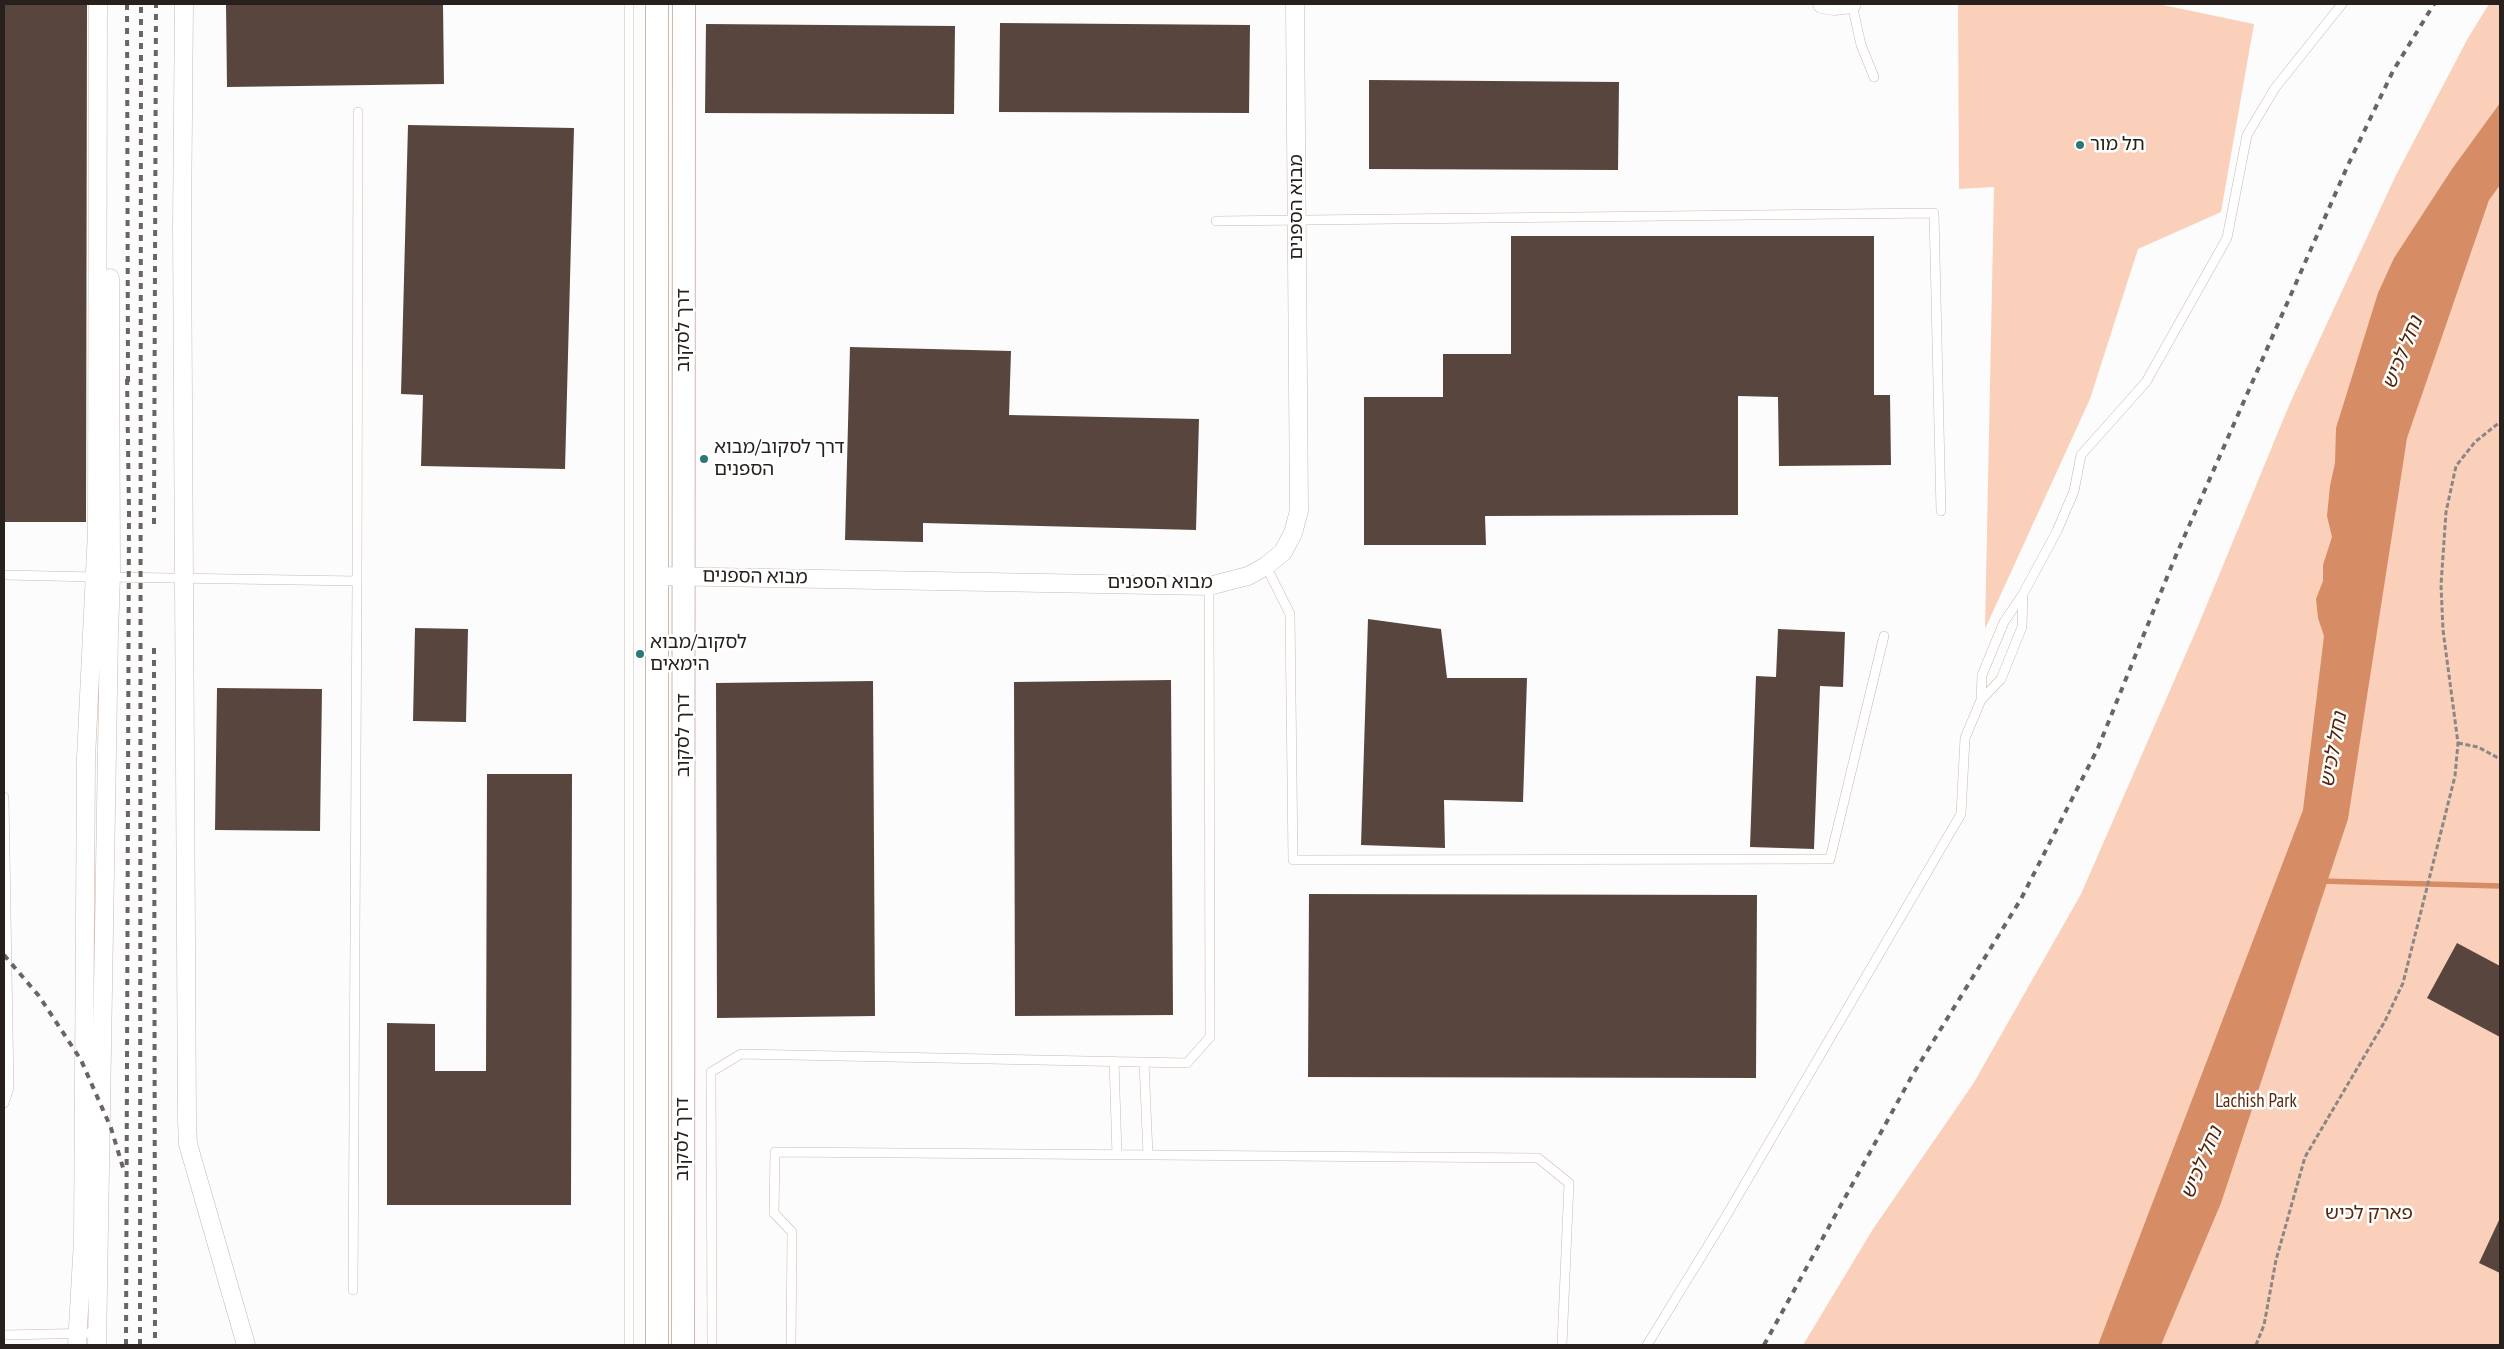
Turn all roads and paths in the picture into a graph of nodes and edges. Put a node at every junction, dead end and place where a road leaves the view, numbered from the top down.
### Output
1 (98, 4) edge
2 (108, 4) edge
3 (184, 4) edge
4 (629, 4) edge
5 (657, 4) edge
6 (684, 4) edge
7 (1295, 4) edge
8 (1822, 4) edge
9 (1852, 4) edge
10 (2342, 4) edge
11 (1874, 77) dead end
12 (358, 112) dead end
13 (1216, 221) dead end
14 (1297, 221) junction
15 (2500, 422) edge
16 (1941, 511) dead end
17 (1266, 566) junction
18 (4, 576) edge
19 (657, 576) junction
20 (684, 576) junction
21 (103, 577) junction
22 (184, 578) junction
23 (357, 581) junction
24 (1209, 586) junction
25 (2023, 594) junction
26 (1884, 636) dead end
27 (1981, 700) junction
28 (2458, 743) junction
29 (2500, 759) edge
30 (4, 797) edge
31 (1114, 1061) junction
32 (1144, 1062) junction
33 (4, 1103) edge
34 (1117, 1155) junction
35 (1148, 1155) junction
36 (353, 1290) dead end
37 (4, 1335) edge
38 (77, 1339) edge
39 (97, 1339) edge
40 (246, 1345) edge
41 (629, 1345) edge
42 (657, 1345) edge
43 (683, 1345) edge
44 (712, 1345) edge
45 (791, 1345) edge
46 (1562, 1345) edge
47 (1647, 1345) edge
48 (2256, 1345) edge

1 - 21 street
2 - 21 street
3 - 22 street
4 - 41 lane
5 - 19 street, דרך לסקוב
6 - 20 street, דרך לסקוב
7 - 14 street, מבוא הספנים
8 - 9 street
9 - 11 lane
10 - 25 lane
12 - 23 lane
13 - 14 lane
14 - 16 lane
14 - 17 street, מבוא הספנים
15 - 28 path
17 - 24 street, מבוא הספנים
17 - 26 lane
18 - 21 lane
19 - 20 street, מבוא הספנים
19 - 42 street, דרך לסקוב
20 - 24 street, מבוא הספנים
20 - 43 street, דרך לסקוב
21 - 22 lane
21 - 38 street
21 - 39 street
22 - 23 lane
22 - 40 street
23 - 36 lane
24 - 32 lane
25 - 27 lane
25 - 27 lane
27 - 47 lane
28 - 29 path
28 - 48 path
30 - 33 lane
31 - 32 lane
31 - 34 lane
31 - 44 lane
32 - 35 lane
34 - 35 lane
34 - 45 lane
35 - 46 lane
37 - 38 lane
38 - 39 lane

